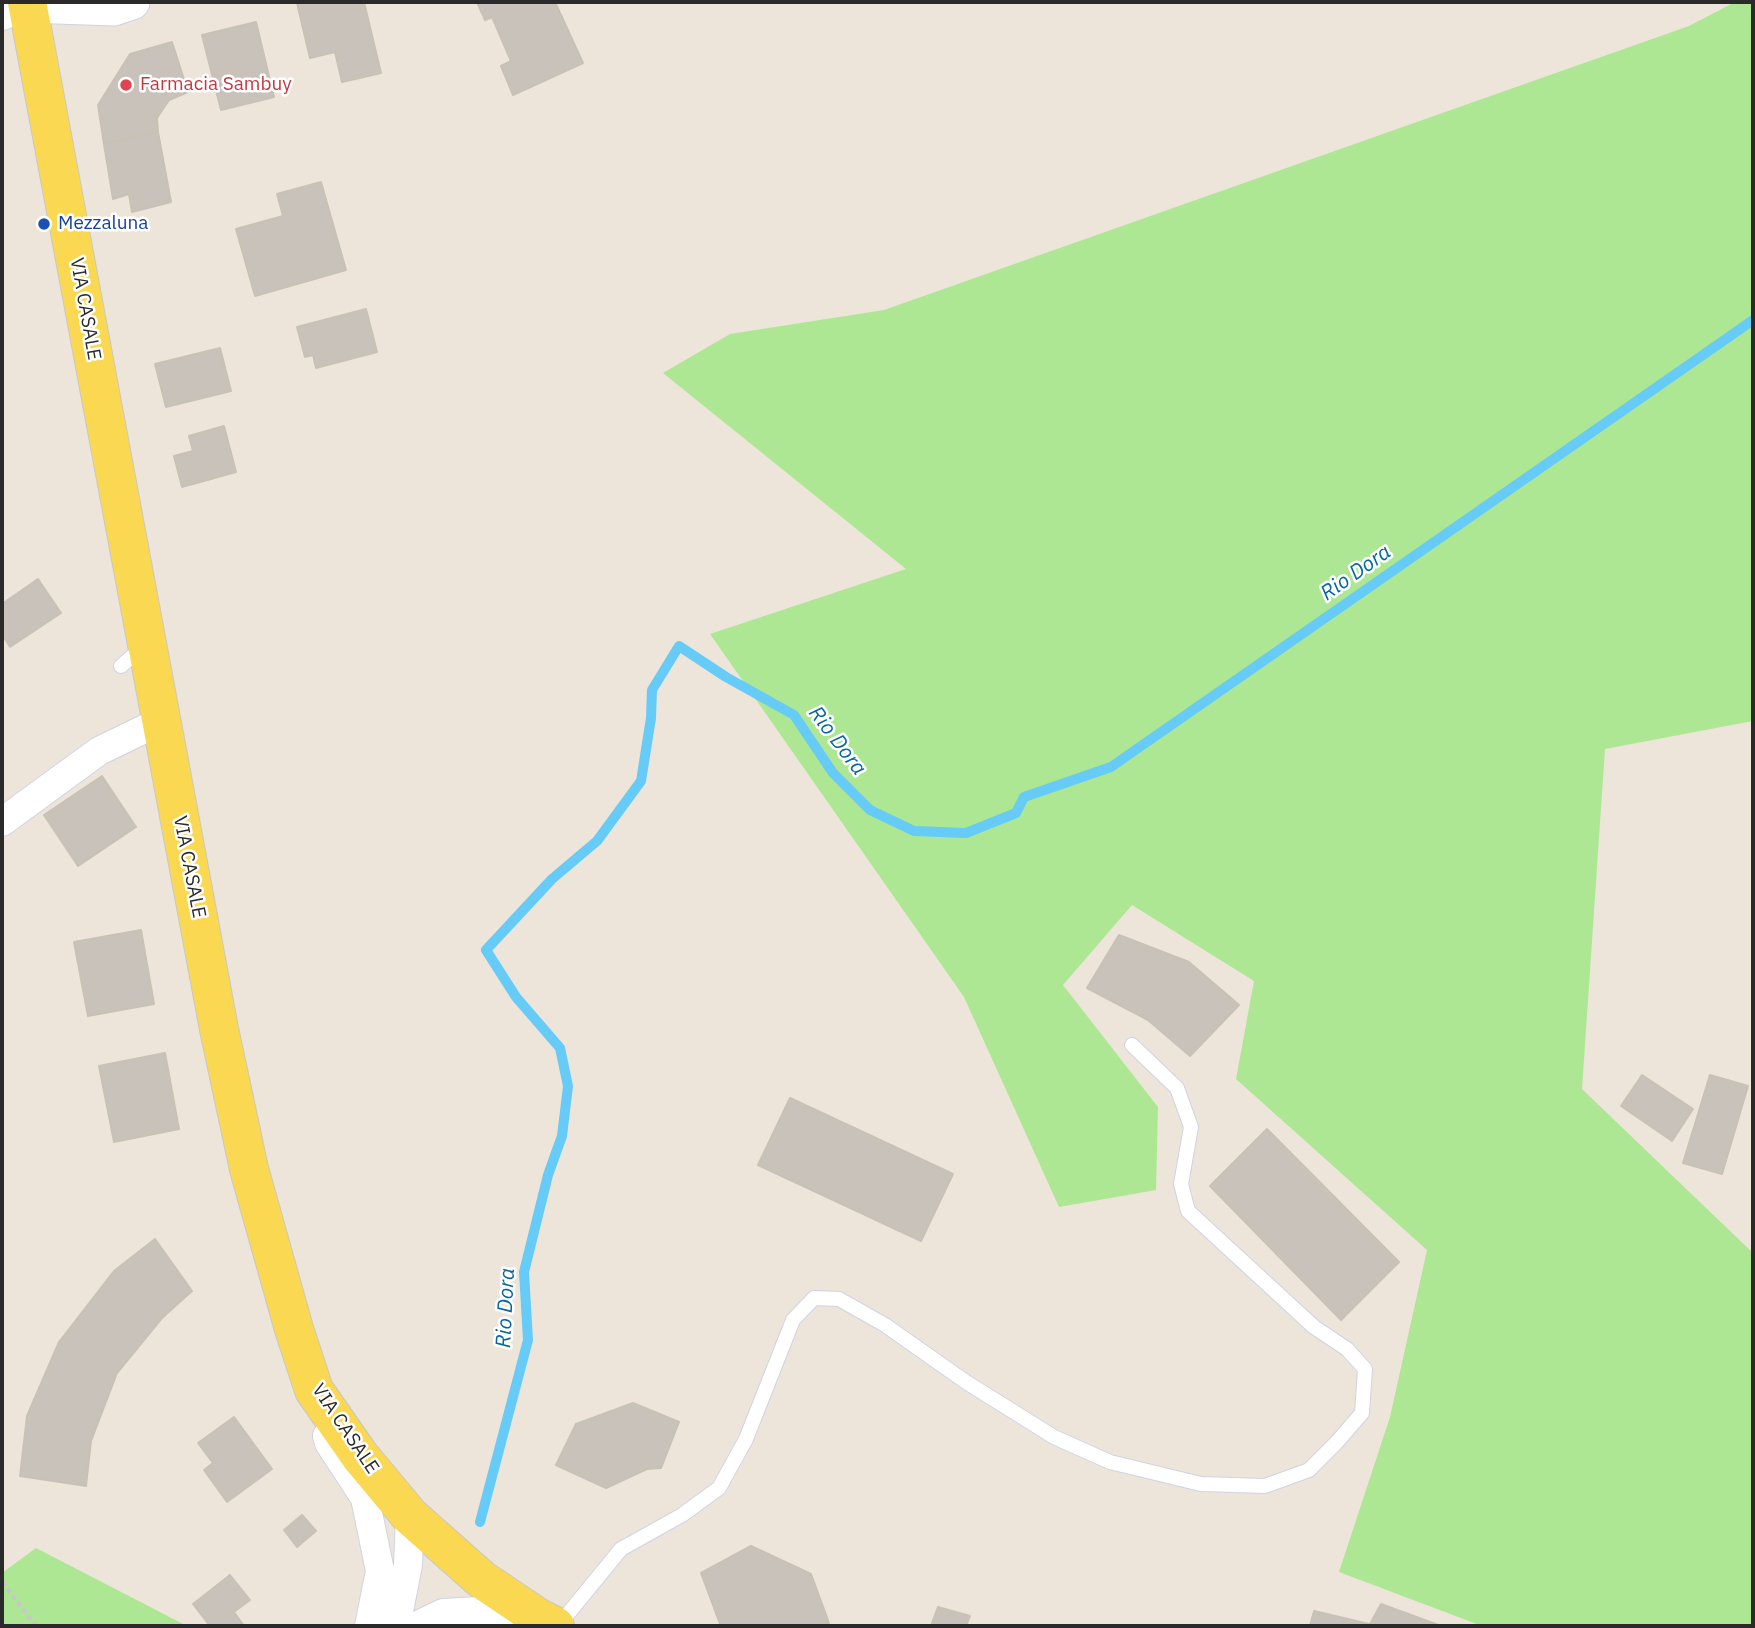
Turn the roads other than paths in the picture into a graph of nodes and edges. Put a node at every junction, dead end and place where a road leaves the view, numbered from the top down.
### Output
1 (132, 2) edge
2 (19, 8) edge
3 (161, 721) junction
4 (2, 822) edge
5 (1132, 1045) dead end
6 (314, 1390) junction
7 (410, 1516) junction
8 (551, 1624) edge
9 (369, 1626) edge
10 (396, 1626) edge
11 (416, 1626) edge

1 - 2 street
2 - 3 main road, VIA CASALE
3 - 4 street
3 - 6 main road, VIA CASALE
5 - 8 lane
6 - 7 main road, VIA CASALE
6 - 9 street
7 - 8 main road, VIA CASALE
7 - 10 street
8 - 11 street

